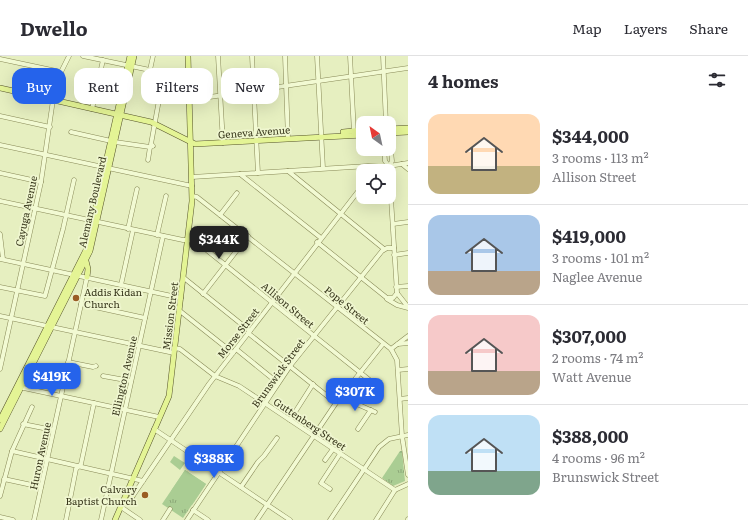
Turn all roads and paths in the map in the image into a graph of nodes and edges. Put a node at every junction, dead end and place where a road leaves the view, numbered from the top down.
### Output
1 (69, 56) edge
2 (83, 56) edge
3 (130, 56) edge
4 (134, 56) edge
5 (153, 56) edge
6 (188, 56) edge
7 (218, 56) edge
8 (252, 56) edge
9 (285, 56) edge
10 (318, 56) edge
11 (350, 56) edge
12 (383, 56) edge
13 (0, 59) edge
14 (103, 60) junction
15 (130, 66) junction
16 (42, 68) edge
17 (63, 68) edge
18 (141, 68) edge
19 (150, 68) edge
20 (188, 68) edge
21 (252, 68) edge
22 (408, 68) edge
23 (383, 72) junction
24 (351, 77) junction
25 (318, 81) junction
26 (286, 86) junction
27 (279, 87) edge
28 (0, 88) edge
29 (12, 91) edge
30 (219, 96) junction
31 (213, 97) edge
32 (66, 103) edge
33 (53, 104) edge
34 (157, 104) edge
35 (189, 104) edge
36 (254, 104) edge
37 (92, 109) junction
38 (119, 115) junction
39 (0, 116) edge
40 (386, 116) edge
41 (153, 122) junction
42 (50, 127) junction
43 (408, 128) edge
44 (396, 131) edge
45 (71, 132) dead end
46 (396, 132) edge
47 (408, 132) edge
48 (354, 133) joint
49 (321, 135) junction
50 (288, 137) junction
51 (256, 140) junction
52 (190, 141) junction
53 (113, 142) junction
54 (223, 142) junction
55 (0, 145) edge
56 (150, 147) junction
57 (45, 154) junction
58 (148, 160) dead end
59 (408, 163) edge
60 (402, 164) junction
61 (396, 165) edge
62 (356, 167) edge
63 (107, 168) junction
64 (323, 168) junction
65 (408, 169) edge
66 (288, 171) junction
67 (258, 172) junction
68 (0, 173) edge
69 (240, 174) junction
70 (192, 177) junction
71 (74, 180) dead end
72 (41, 182) junction
73 (192, 186) junction
74 (137, 190) dead end
75 (237, 193) dead end
76 (356, 194) edge
77 (166, 196) dead end
78 (192, 196) junction
79 (0, 201) edge
80 (392, 204) edge
81 (35, 209) junction
82 (341, 213) junction
83 (220, 214) junction
84 (66, 215) junction
85 (96, 222) junction
86 (408, 222) edge
87 (393, 224) junction
88 (131, 229) junction
89 (0, 234) edge
90 (158, 235) junction
91 (163, 236) junction
92 (248, 236) junction
93 (321, 238) junction
94 (188, 240) junction
95 (317, 242) junction
96 (394, 248) junction
97 (384, 249) junction
98 (408, 254) edge
99 (394, 255) junction
100 (2, 259) edge
101 (86, 261) junction
102 (23, 264) junction
103 (225, 265) junction
104 (52, 270) junction
105 (295, 273) junction
106 (77, 276) junction
107 (86, 277) junction
108 (184, 278) junction
109 (361, 278) junction
110 (121, 285) junction
111 (408, 286) edge
112 (0, 287) edge
113 (396, 287) junction
114 (17, 291) junction
115 (151, 291) junction
116 (397, 293) junction
117 (203, 294) junction
118 (181, 298) junction
119 (387, 298) junction
120 (273, 302) junction
121 (81, 304) junction
122 (408, 307) edge
123 (338, 308) junction
124 (180, 311) junction
125 (0, 316) edge
126 (11, 318) junction
127 (145, 318) junction
128 (50, 326) junction
129 (74, 332) junction
130 (249, 332) junction
131 (408, 336) edge
132 (314, 337) junction
133 (408, 343) edge
134 (383, 344) junction
135 (397, 344) junction
136 (139, 346) junction
137 (391, 349) junction
138 (2, 350) edge
139 (174, 350) junction
140 (234, 351) junction
141 (68, 362) junction
142 (96, 366) dead end
143 (290, 366) junction
144 (408, 369) edge
145 (0, 370) edge
146 (398, 370) junction
147 (359, 373) junction
148 (103, 376) dead end
149 (215, 376) junction
150 (131, 381) junction
151 (278, 383) junction
152 (313, 384) junction
153 (377, 386) dead end
154 (19, 387) junction
155 (60, 396) junction
156 (341, 397) junction
157 (400, 398) junction
158 (408, 398) edge
159 (94, 403) junction
160 (265, 403) junction
161 (336, 403) junction
162 (32, 407) dead end
163 (125, 410) junction
164 (159, 417) junction
165 (0, 420) edge
166 (290, 420) junction
167 (23, 424) junction
168 (0, 429) edge
169 (154, 429) junction
170 (358, 429) dead end
171 (53, 430) junction
172 (408, 435) edge
173 (313, 436) junction
174 (402, 436) junction
175 (277, 438) dead end
176 (170, 439) junction
177 (332, 449) junction
178 (12, 451) junction
179 (340, 454) junction
180 (47, 459) junction
181 (324, 460) dead end
182 (79, 467) junction
183 (364, 470) junction
184 (219, 472) junction
185 (111, 474) junction
186 (408, 475) edge
187 (4, 479) junction
188 (133, 479) junction
189 (143, 481) junction
190 (408, 484) edge
191 (41, 487) junction
192 (241, 487) junction
193 (330, 489) dead end
194 (395, 490) junction
195 (0, 496) edge
196 (132, 497) joint
197 (267, 504) junction
198 (122, 505) junction
199 (170, 509) dead end
200 (193, 510) junction
201 (0, 517) edge
202 (13, 520) edge
203 (34, 520) edge
204 (66, 520) edge
205 (101, 520) edge
206 (115, 520) edge
207 (140, 520) edge
208 (163, 520) edge
209 (187, 520) edge
210 (208, 520) edge
211 (257, 520) edge
212 (290, 520) edge
213 (330, 520) edge
214 (376, 520) edge

1 - 17 street, Cayuga Avenue
2 - 14 street
3 - 15 main road, Alemany Boulevard
4 - 15 main road, Alemany Boulevard
5 - 19 street
6 - 20 main road, Mission Street
7 - 30 street
8 - 21 street
9 - 26 street
10 - 25 street
11 - 24 street
12 - 23 street
13 - 16 street
14 - 15 street
14 - 37 street
15 - 18 street
15 - 38 main road, Alemany Boulevard
22 - 23 street
23 - 24 street
23 - 40 street
24 - 25 street
24 - 48 street
25 - 26 street
25 - 49 street
26 - 27 street
26 - 50 street
28 - 29 main road, Geneva Avenue
30 - 31 street
30 - 54 street
32 - 37 main road, Geneva Avenue
33 - 42 street, Cayuga Avenue
34 - 41 street
35 - 52 main road, Mission Street
36 - 51 street
37 - 38 main road, Geneva Avenue
38 - 41 main road, Geneva Avenue
38 - 53 main road, Alemany Boulevard
39 - 42 street
41 - 52 main road, Geneva Avenue
41 - 56 street
42 - 57 street, Cayuga Avenue
43 - 44 main road
45 - 53 street
46 - 47 main road
48 - 49 main road, Geneva Avenue
49 - 50 main road, Geneva Avenue
49 - 64 street
50 - 51 main road, Geneva Avenue
51 - 54 main road, Geneva Avenue
51 - 67 street
52 - 54 main road, Geneva Avenue
52 - 70 main road, Mission Street
53 - 56 street
53 - 63 main road, Alemany Boulevard
55 - 57 street
56 - 58 street
57 - 63 street
57 - 72 street, Cayuga Avenue
59 - 60 street
60 - 61 street
60 - 65 street
62 - 64 street
63 - 73 street
63 - 85 main road, Alemany Boulevard
64 - 66 street
66 - 67 street
66 - 82 street
67 - 69 street
68 - 72 street
69 - 70 street
69 - 93 street
70 - 73 main road, Mission Street
71 - 84 street
72 - 81 street, Cayuga Avenue
73 - 78 main road, Mission Street
74 - 88 street
75 - 83 street
76 - 82 street, Morse Street
77 - 90 street
78 - 83 street, Pope Street
78 - 94 main road, Mission Street
79 - 81 street, Allison Street
80 - 87 street
81 - 84 street, Allison Street
81 - 102 street, Cayuga Avenue
82 - 93 street, Morse Street
82 - 97 street
83 - 92 street, Pope Street
84 - 85 street, Allison Street
84 - 104 street
85 - 88 street, Allison Street
85 - 101 main road, Alemany Boulevard
85 - 106 main road, Alemany Boulevard
86 - 87 street
87 - 96 street
88 - 90 street, Allison Street
88 - 110 street
89 - 100 street
90 - 91 street, Allison Street
91 - 94 street, Allison Street
91 - 115 street, Ellington Avenue
92 - 103 street
92 - 105 street, Pope Street
93 - 95 street, Morse Street
94 - 103 street, Allison Street
94 - 108 main road, Mission Street
95 - 105 street, Morse Street
95 - 109 street
96 - 97 street
96 - 99 street
97 - 109 street, Brunswick Street
98 - 99 street
99 - 113 street
100 - 102 street
101 - 106 main road, Alemany Boulevard
101 - 107 main road
102 - 104 street
102 - 114 street, Cayuga Avenue
103 - 117 street
103 - 120 street, Allison Street
104 - 106 street
104 - 114 street
105 - 120 street, Morse Street
105 - 123 street, Pope Street
106 - 107 street
106 - 128 main road, Alemany Boulevard
107 - 110 street
107 - 121 street, Huron Avenue
108 - 117 street
108 - 118 main road, Mission Street
109 - 119 street
109 - 123 street, Brunswick Street
110 - 115 street
111 - 113 street
112 - 114 street
113 - 116 street
114 - 126 street, Cayuga Avenue
115 - 118 street
115 - 127 street, Ellington Avenue
116 - 119 street
116 - 122 street
117 - 130 street
118 - 124 main road, Mission Street
119 - 122 street
120 - 130 street, Morse Street
120 - 132 street, Allison Street
121 - 127 street
121 - 129 street, Huron Avenue
123 - 132 street, Brunswick Street
123 - 134 street, Pope Street
124 - 139 main road, Mission Street
124 - 140 street
125 - 126 street, Guttenberg Street
126 - 128 street, Guttenberg Street
126 - 138 street, Cayuga Avenue
127 - 136 street, Ellington Avenue
128 - 129 street, Guttenberg Street
128 - 154 main road, Alemany Boulevard
129 - 136 street, Guttenberg Street
129 - 141 street, Huron Avenue
130 - 140 street, Morse Street
130 - 143 street
131 - 135 street
132 - 143 street, Brunswick Street
132 - 147 street, Allison Street
133 - 135 street
134 - 137 street, Pope Street
134 - 147 street
135 - 137 street
136 - 139 street, Guttenberg Street
136 - 150 street, Ellington Avenue
137 - 146 street
138 - 145 street, Cayuga Avenue
139 - 149 street, Guttenberg Street
139 - 164 main road, Mission Street
140 - 149 street, Morse Street
140 - 151 street
141 - 142 street
141 - 155 street, Huron Avenue
143 - 151 street, Brunswick Street
143 - 152 street
144 - 146 street
146 - 157 street
147 - 153 street, Allison Street
147 - 156 street
148 - 150 street
149 - 160 street, Guttenberg Street
149 - 176 street, Morse Street
150 - 163 street, Ellington Avenue
151 - 160 street, Brunswick Street
152 - 161 street
152 - 166 street
154 - 155 street
154 - 165 main road, Alemany Boulevard
154 - 168 main road, Alemany Boulevard
155 - 159 street
155 - 171 street, Huron Avenue
156 - 161 street
156 - 170 street
157 - 158 street
157 - 174 street
159 - 163 street
159 - 182 street
160 - 166 street, Guttenberg Street
160 - 184 street, Brunswick Street
161 - 173 street
162 - 167 street
163 - 164 street
163 - 185 street, Ellington Avenue
164 - 169 main road, Mission Street
166 - 173 street, Guttenberg Street
167 - 171 street
167 - 178 street
169 - 176 street
169 - 188 main road, Mission Street
171 - 180 street, Huron Avenue
172 - 174 street
173 - 177 street, Guttenberg Street
173 - 197 street
174 - 183 street
174 - 186 street
175 - 192 street
176 - 184 street
176 - 189 street, Morse Street
177 - 179 street, Guttenberg Street
177 - 181 street
178 - 180 street
178 - 187 street
179 - 183 street, Guttenberg Street
179 - 193 street
180 - 182 street
180 - 191 street, Huron Avenue
182 - 185 street
182 - 204 street
183 - 194 street, Guttenberg Street
183 - 213 street
184 - 192 street
184 - 200 street, Brunswick Street
185 - 188 street
185 - 205 street, Ellington Avenue
187 - 191 street
187 - 195 street
188 - 189 street
188 - 198 main road, Mission Street
189 - 196 street, Morse Street
190 - 194 street
191 - 203 street, Huron Avenue
192 - 197 street
194 - 214 street
196 - 198 main road
197 - 211 street
197 - 212 street
198 - 206 main road, Mission Street
198 - 207 street
199 - 208 street
200 - 209 street, Brunswick Street
200 - 210 street
201 - 202 street

